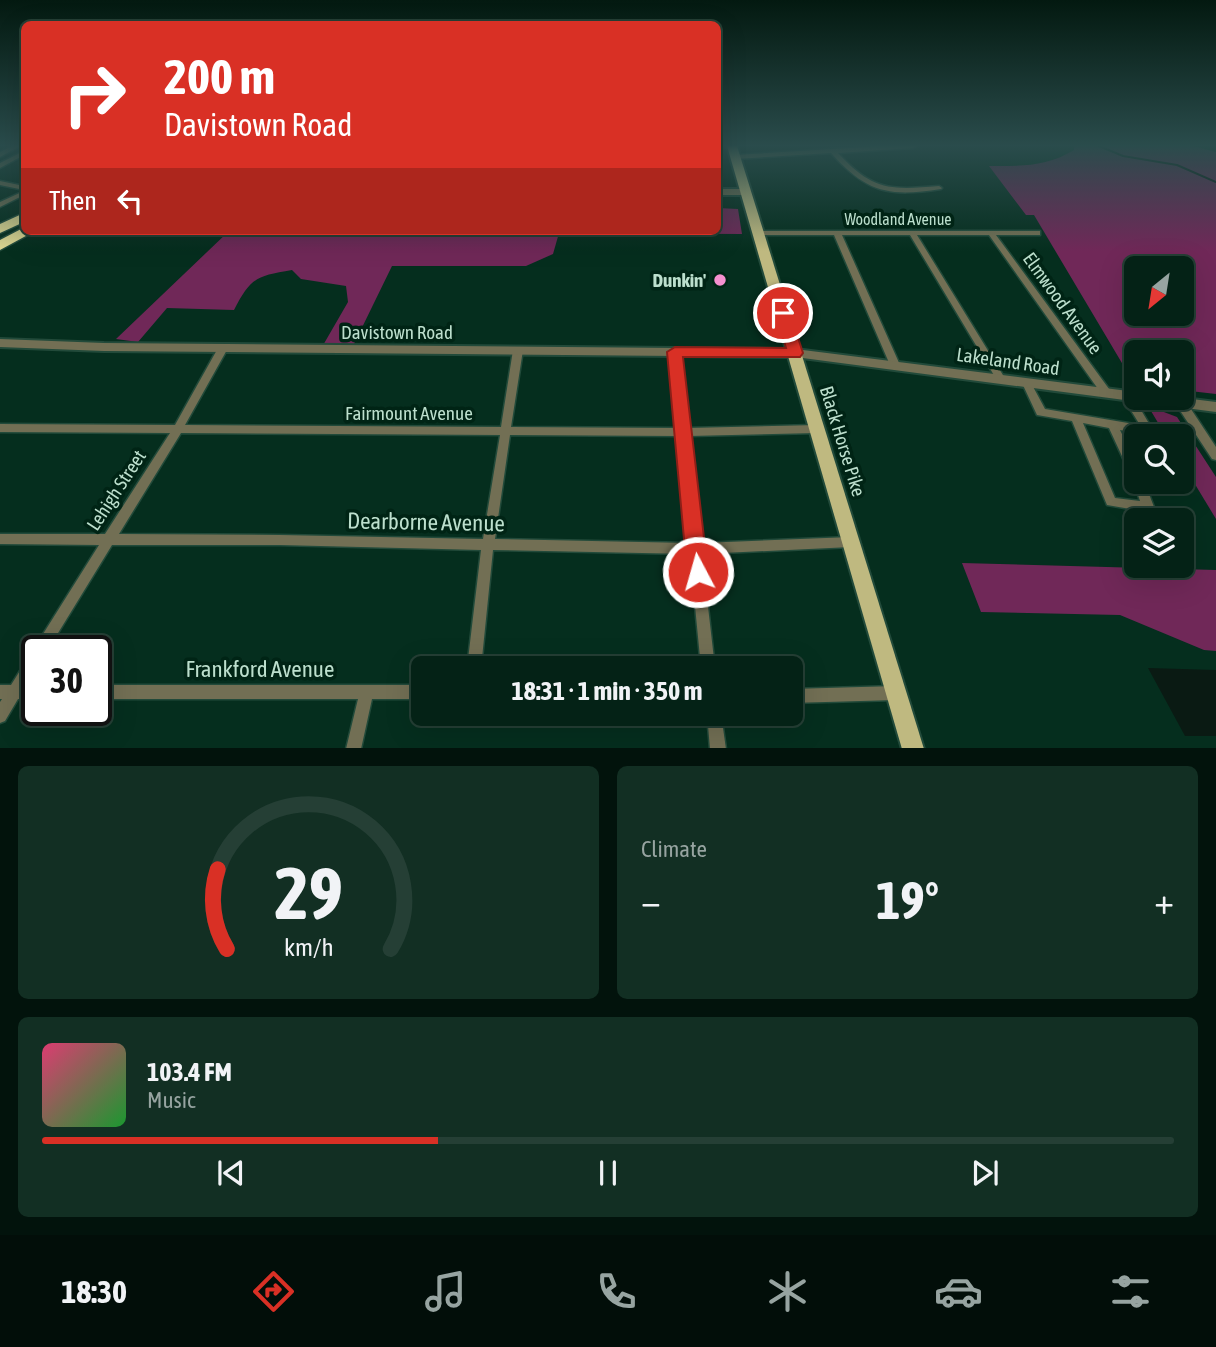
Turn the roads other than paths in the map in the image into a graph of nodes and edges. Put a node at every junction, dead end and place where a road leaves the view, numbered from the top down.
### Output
1 (744, 181) edge
2 (864, 181) edge
3 (0, 183) edge
4 (21, 187) edge
5 (939, 188) dead end
6 (747, 191) junction
7 (721, 192) edge
8 (21, 194) edge
9 (0, 205) edge
10 (21, 218) edge
11 (0, 229) edge
12 (760, 233) junction
13 (837, 233) junction
14 (912, 233) junction
15 (991, 233) junction
16 (1037, 233) dead end
17 (21, 235) edge
18 (0, 246) edge
19 (0, 343) edge
20 (223, 348) junction
21 (518, 350) junction
22 (675, 352) junction
23 (795, 353) junction
24 (894, 365) junction
25 (1001, 380) junction
26 (1027, 383) junction
27 (1107, 393) junction
28 (1124, 396) edge
29 (1194, 404) edge
30 (1216, 407) edge
31 (1134, 410) edge
32 (1186, 410) edge
33 (1076, 419) junction
34 (1113, 425) junction
35 (0, 428) edge
36 (817, 429) junction
37 (177, 430) junction
38 (506, 431) junction
39 (684, 432) junction
40 (1124, 449) edge
41 (1216, 456) edge
42 (1143, 494) edge
43 (0, 539) edge
44 (107, 540) junction
45 (851, 542) junction
46 (488, 543) junction
47 (695, 548) junction
48 (49, 635) edge
49 (475, 656) edge
50 (707, 656) edge
51 (21, 674) edge
52 (7, 692) edge
53 (112, 692) edge
54 (367, 692) junction
55 (411, 692) edge
56 (897, 693) junction
57 (803, 696) edge
58 (0, 716) edge
59 (715, 726) edge
60 (353, 748) edge
61 (718, 748) edge
62 (914, 748) edge

1 - 6 main road, Black Horse Pike
2 - 5 street
3 - 4 street
6 - 7 street
6 - 12 main road, Black Horse Pike
8 - 9 street
10 - 11 highway
12 - 13 street, Woodland Avenue
12 - 23 main road, Black Horse Pike
13 - 14 street, Woodland Avenue
13 - 24 street
14 - 15 street, Woodland Avenue
14 - 25 street
15 - 16 street, Woodland Avenue
15 - 27 street, Elmwood Avenue
17 - 18 highway
19 - 20 street, Davistown Road
20 - 21 street, Davistown Road
20 - 37 street, Lehigh Street
21 - 22 street, Davistown Road
21 - 38 street
22 - 23 street, Davistown Road
22 - 39 street
23 - 24 street, Lakeland Road
23 - 36 main road, Black Horse Pike
24 - 25 street, Lakeland Road
25 - 26 street, Lakeland Road
26 - 27 street, Lakeland Road
26 - 33 street
27 - 28 street, Lakeland Road
29 - 30 street, Lakeland Road
31 - 34 street
32 - 41 street
33 - 34 street
33 - 42 street
34 - 40 street
35 - 37 street, Fairmount Avenue
36 - 39 street, Fairmount Avenue
36 - 45 main road, Black Horse Pike
37 - 38 street, Fairmount Avenue
37 - 44 street, Lehigh Street
38 - 39 street, Fairmount Avenue
38 - 46 street
39 - 47 street
43 - 44 street, Dearborne Avenue
44 - 46 street, Dearborne Avenue
44 - 48 street, Lehigh Street
45 - 47 street, Dearborne Avenue
45 - 56 main road, Black Horse Pike
46 - 47 street, Dearborne Avenue
46 - 49 street
47 - 50 street
51 - 52 street, Lehigh Street
52 - 58 street, Lehigh Street
53 - 54 street, Frankford Avenue
54 - 55 street, Frankford Avenue
54 - 60 street
56 - 57 street
56 - 62 main road, Black Horse Pike
59 - 61 street

